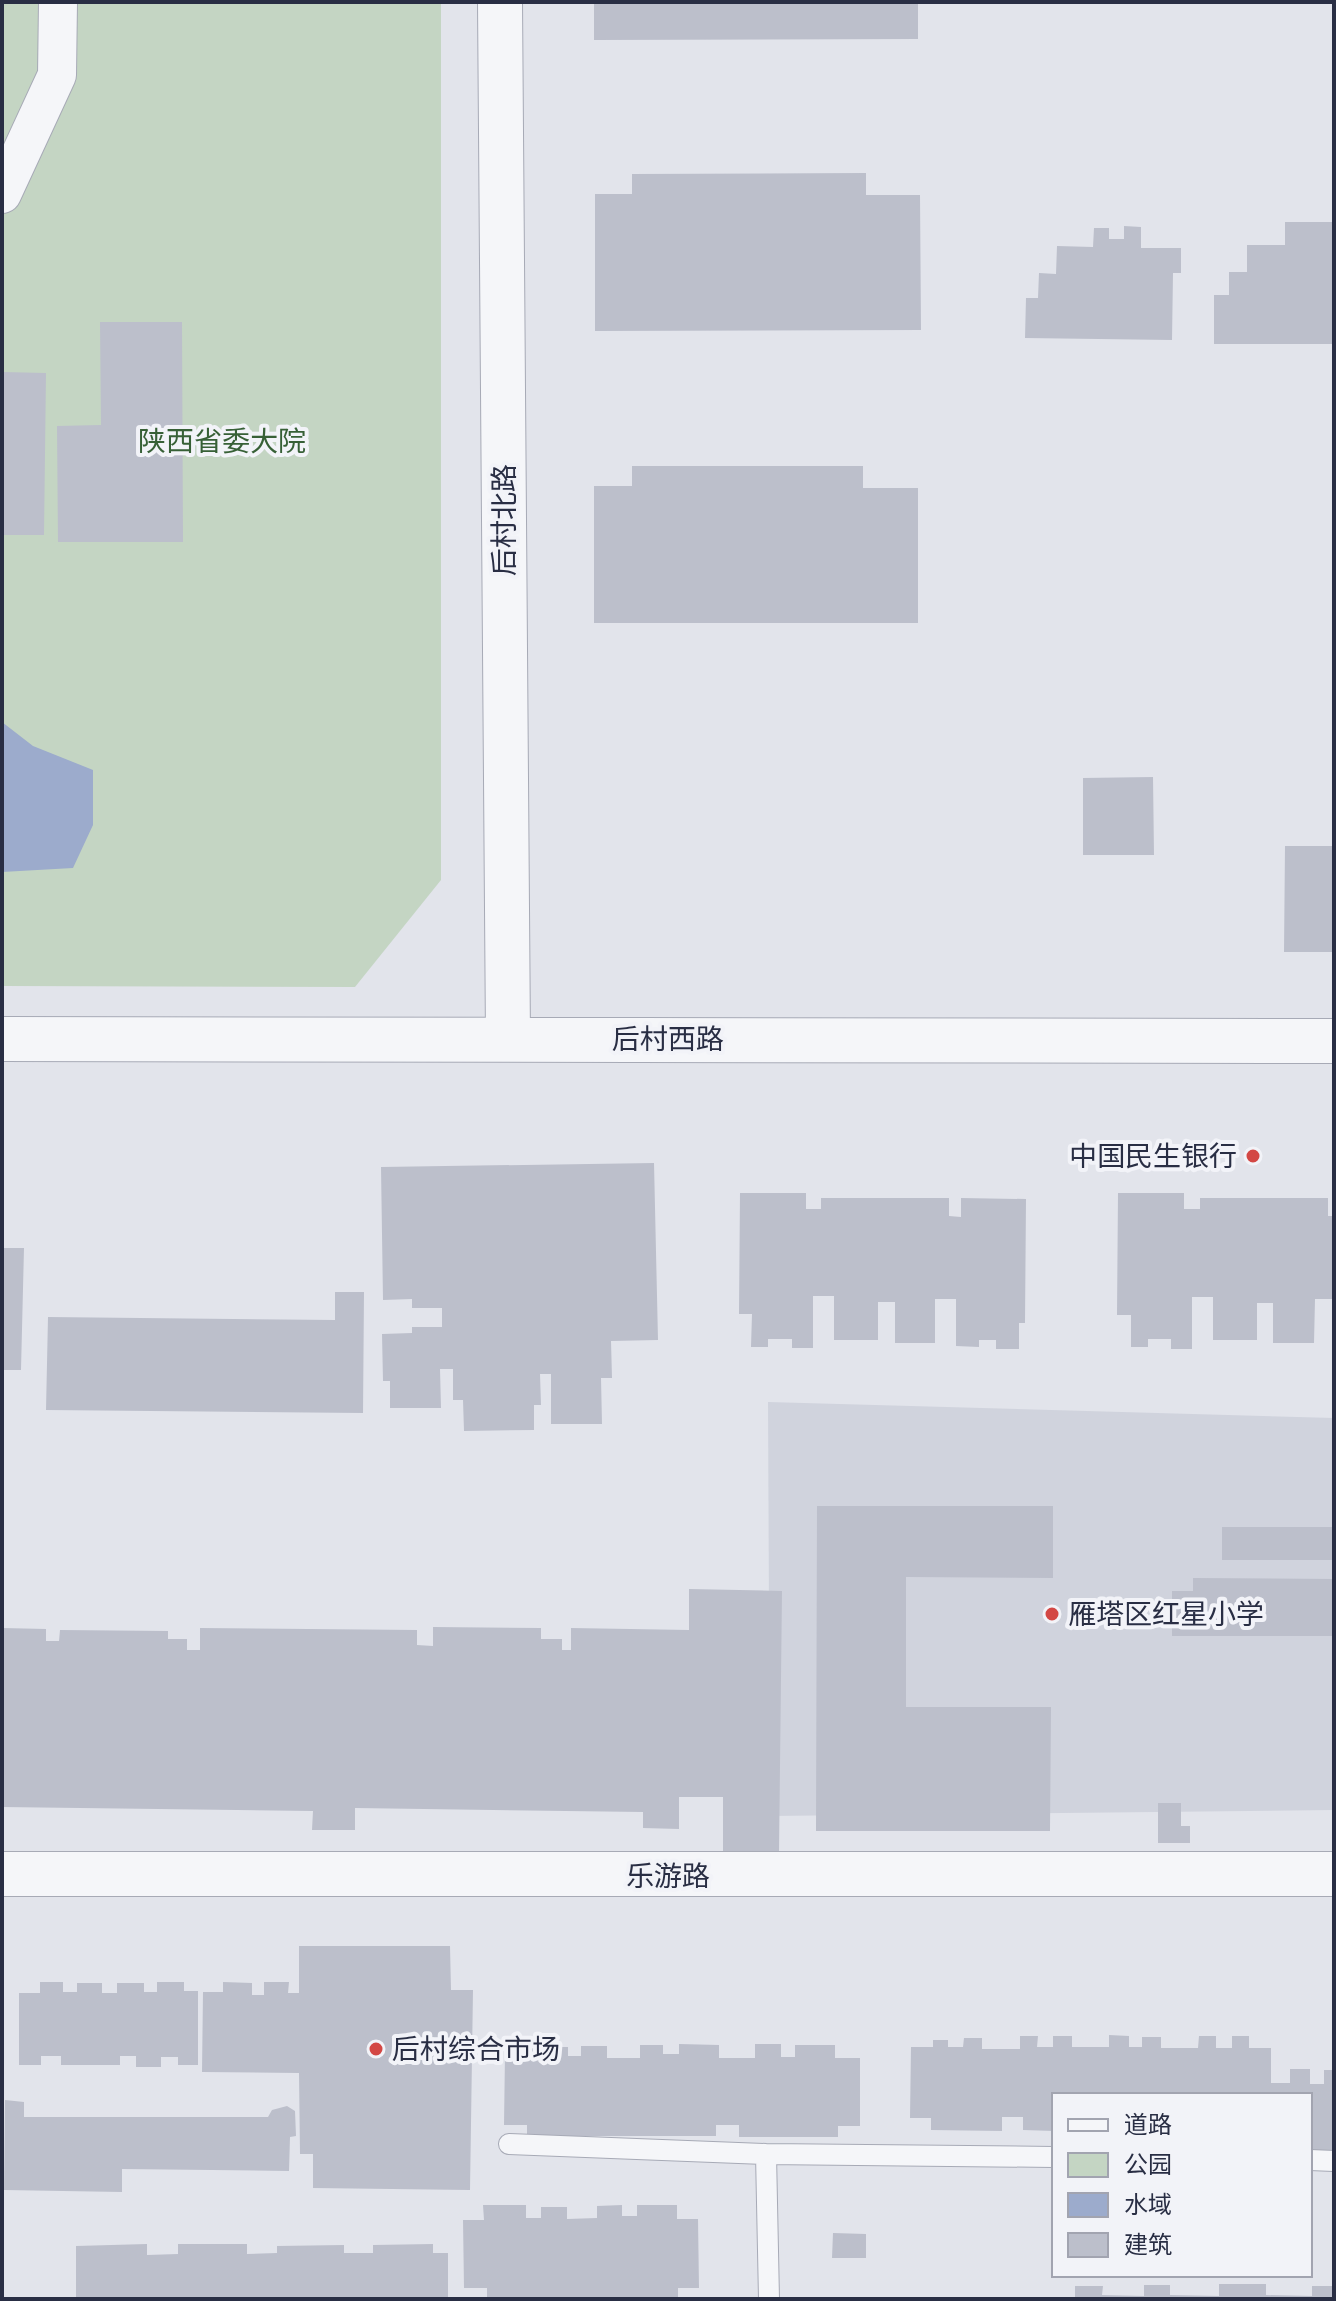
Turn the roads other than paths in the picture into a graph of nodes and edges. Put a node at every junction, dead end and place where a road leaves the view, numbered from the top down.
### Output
1 (58, 2) edge
2 (500, 2) edge
3 (2, 194) edge
4 (508, 1038) junction
5 (2, 1039) edge
6 (1334, 1041) edge
7 (2, 1874) edge
8 (1334, 1874) edge
9 (509, 2144) dead end
10 (766, 2154) junction
11 (1052, 2157) edge
12 (1312, 2160) edge
13 (1334, 2161) edge
14 (769, 2299) edge

1 - 3 street
2 - 4 street, 后村北路
4 - 5 street, 后村西路
4 - 6 street, 后村西路
7 - 8 street, 乐游路
9 - 10 lane
10 - 11 lane
10 - 14 lane
12 - 13 lane

